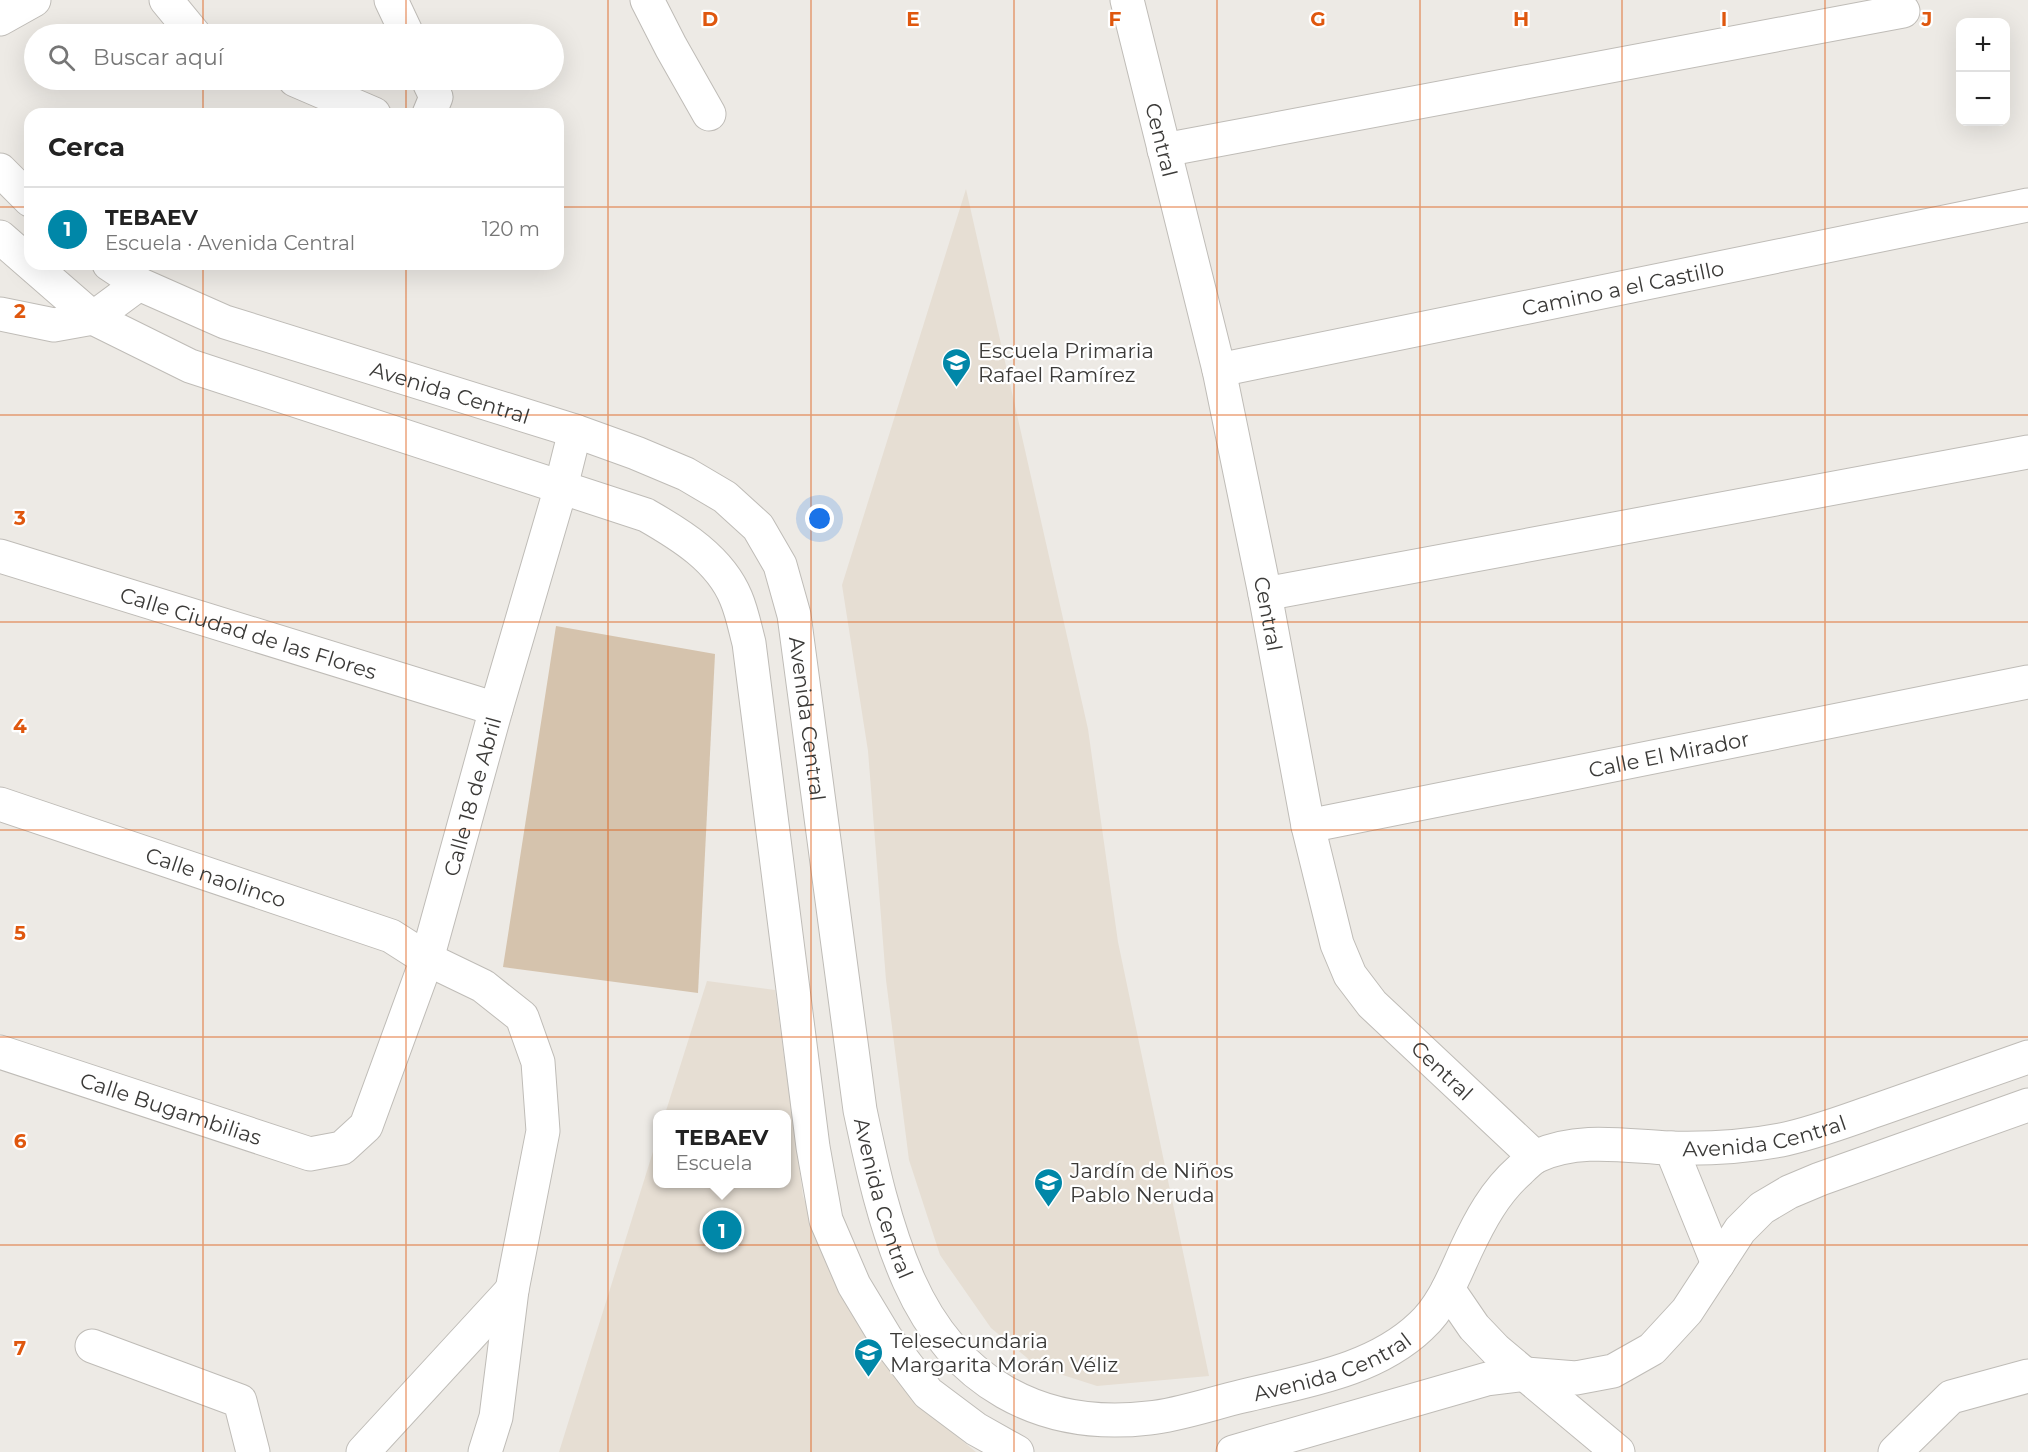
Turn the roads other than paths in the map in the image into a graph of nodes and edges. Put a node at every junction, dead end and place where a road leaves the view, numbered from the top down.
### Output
1 (34, 0) edge
2 (166, 0) edge
3 (391, 0) edge
4 (647, 0) edge
5 (1127, 0) edge
6 (1903, 11) dead end
7 (0, 19) edge
8 (186, 24) edge
9 (402, 24) edge
10 (318, 90) edge
11 (433, 90) edge
12 (360, 108) edge
13 (431, 108) edge
14 (709, 114) dead end
15 (1164, 150) junction
16 (0, 170) edge
17 (24, 194) edge
18 (2028, 205) edge
19 (0, 237) edge
20 (24, 258) edge
21 (38, 270) edge
22 (118, 270) edge
23 (139, 284) junction
24 (0, 314) edge
25 (93, 318) junction
26 (1219, 370) junction
27 (575, 431) junction
28 (2028, 452) edge
29 (561, 487) junction
30 (0, 556) edge
31 (1265, 594) junction
32 (2028, 682) edge
33 (496, 709) junction
34 (0, 804) edge
35 (1308, 826) junction
36 (427, 959) junction
37 (0, 1052) edge
38 (2028, 1057) edge
39 (2028, 1105) edge
40 (342, 1148) joint
41 (1671, 1148) junction
42 (1535, 1157) junction
43 (1718, 1264) junction
44 (1448, 1289) junction
45 (512, 1290) junction
46 (92, 1346) dead end
47 (1526, 1374) junction
48 (2028, 1376) edge
49 (253, 1452) edge
50 (363, 1452) edge
51 (485, 1452) edge
52 (1017, 1452) edge
53 (1233, 1452) edge
54 (1618, 1452) edge
55 (1895, 1452) edge

1 - 7 street
2 - 8 street
3 - 9 street
4 - 14 street
5 - 15 street, Central
6 - 15 street
10 - 12 street
11 - 13 street
15 - 26 street, Central
16 - 17 street
18 - 26 street, Camino a el Castillo
19 - 20 street
21 - 25 street
22 - 23 street, Avenida Central
23 - 25 street
23 - 27 street, Avenida Central
24 - 25 street
25 - 29 street
26 - 31 street, Central
27 - 29 street, Calle 18 de Abril
27 - 44 street, Avenida Central
28 - 31 street
29 - 33 street, Calle 18 de Abril
29 - 52 street
30 - 33 street, Calle Ciudad de las Flores
31 - 35 street, Central
32 - 35 street, Calle El Mirador
33 - 36 street, Calle 18 de Abril
34 - 36 street, Calle naolinco
35 - 42 street, Central
36 - 40 street, Calle 18 de Abril
36 - 45 street, Calle naolinco
37 - 40 street, Calle Bugambilias
38 - 41 street, Avenida Central
39 - 43 street
41 - 42 street, Avenida Central
41 - 43 street
42 - 44 street, Avenida Central
43 - 47 street
44 - 47 street
45 - 50 street
45 - 51 street, Calle naolinco
46 - 49 street
47 - 53 street
47 - 54 street
48 - 55 street

